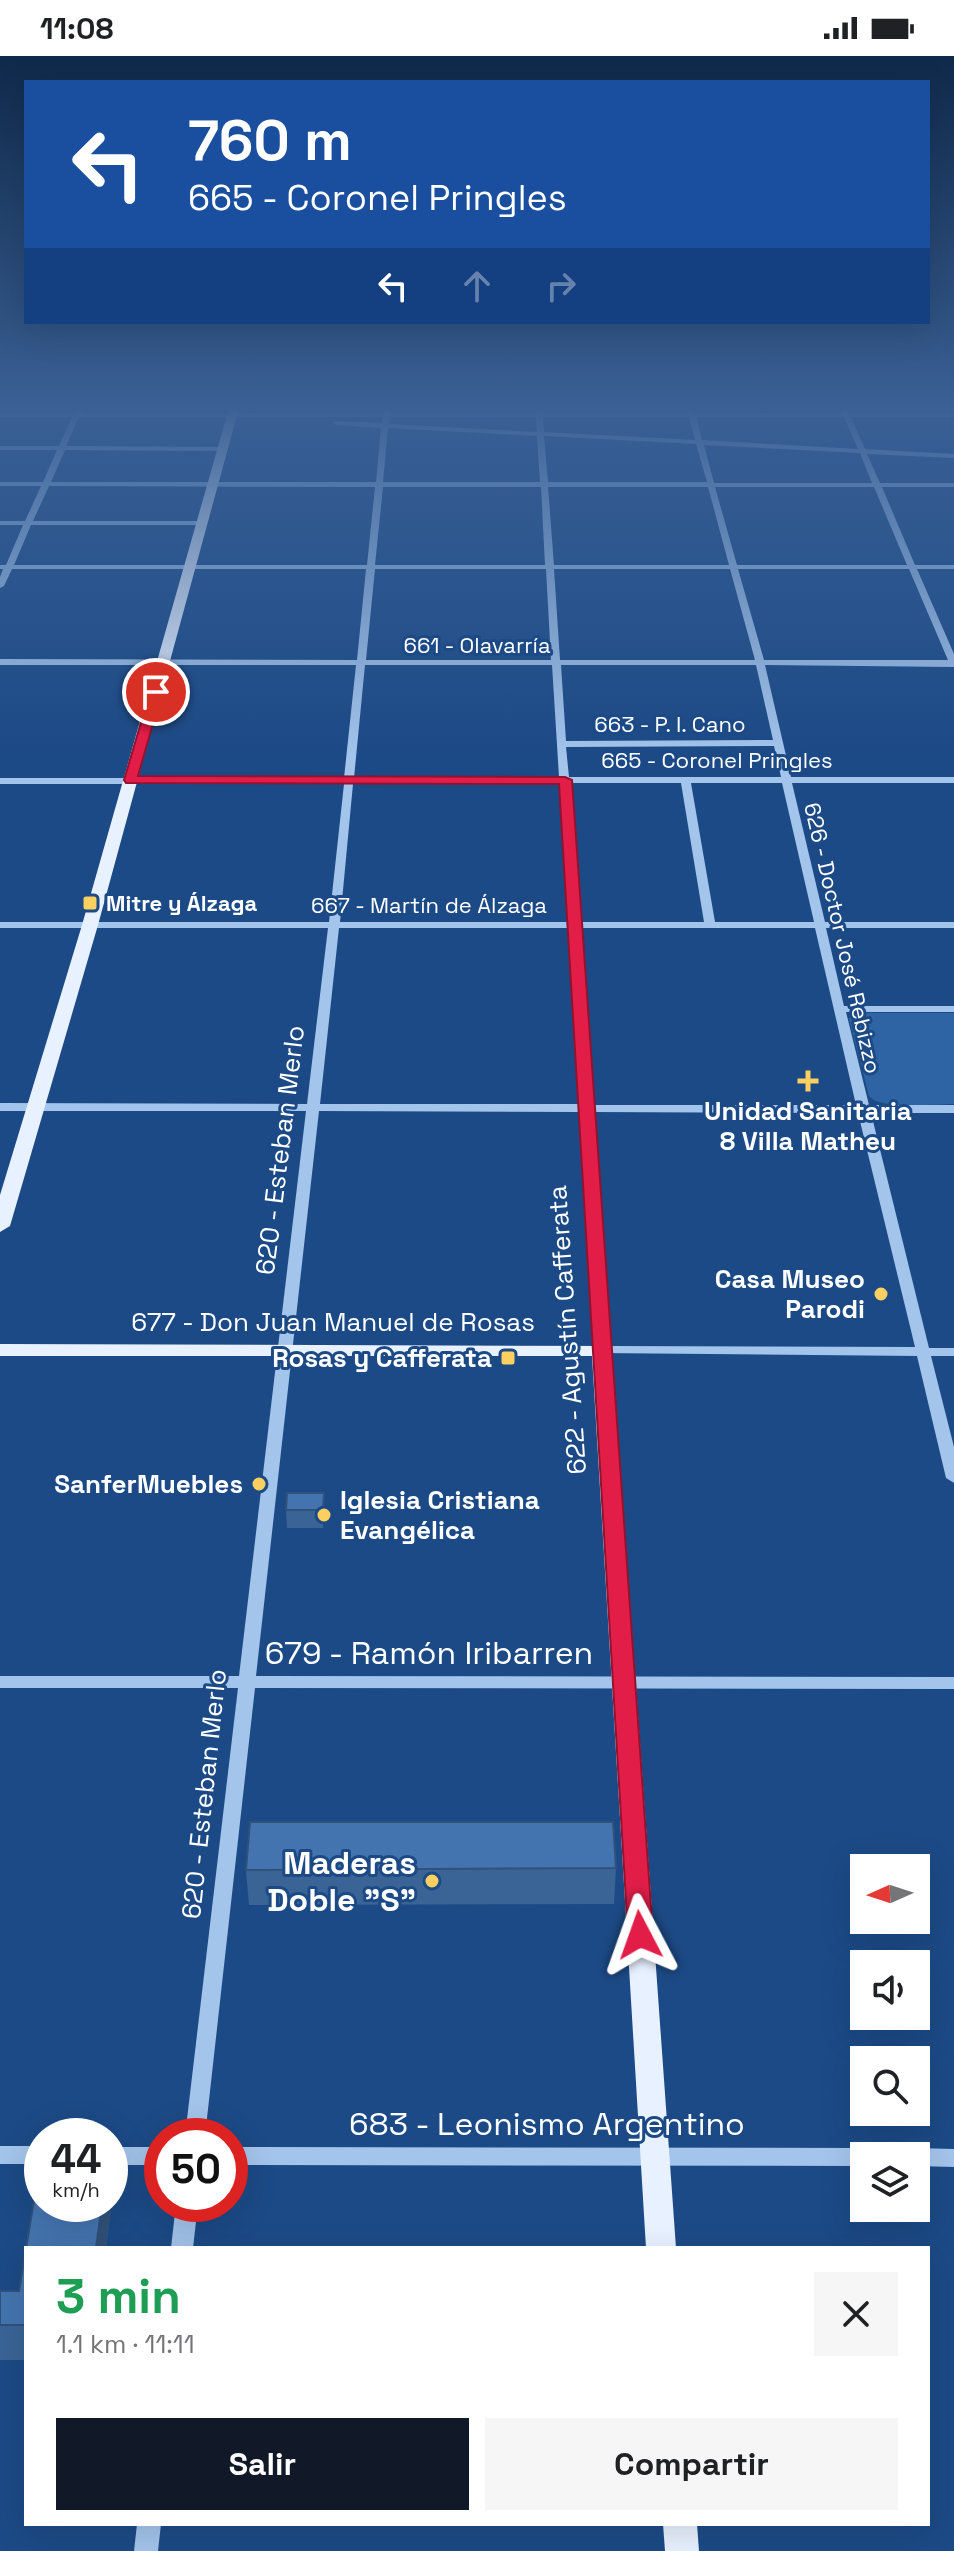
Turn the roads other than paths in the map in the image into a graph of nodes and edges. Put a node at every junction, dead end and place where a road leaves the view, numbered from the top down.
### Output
1 (27, 524) edge
2 (201, 524) edge
3 (377, 524) edge
4 (549, 524) edge
5 (723, 524) edge
6 (894, 524) edge
7 (191, 566) junction
8 (373, 566) junction
9 (552, 566) junction
10 (735, 566) junction
11 (5, 567) edge
12 (914, 567) junction
13 (954, 567) edge
14 (0, 586) edge
15 (0, 662) edge
16 (165, 663) junction
17 (363, 663) junction
18 (558, 663) junction
19 (760, 663) junction
20 (954, 663) edge
21 (776, 743) junction
22 (563, 744) junction
23 (130, 780) junction
24 (565, 780) junction
25 (785, 780) junction
26 (954, 780) edge
27 (0, 781) edge
28 (349, 781) junction
29 (686, 781) junction
30 (820, 924) junction
31 (0, 925) edge
32 (90, 925) junction
33 (334, 925) junction
34 (575, 925) junction
35 (710, 925) junction
36 (954, 925) edge
37 (839, 1009) junction
38 (954, 1009) edge
39 (0, 1107) edge
40 (35, 1107) junction
41 (312, 1108) junction
42 (587, 1109) junction
43 (863, 1109) junction
44 (954, 1109) edge
45 (0, 1226) edge
46 (0, 1350) edge
47 (284, 1350) junction
48 (602, 1350) junction
49 (924, 1352) junction
50 (954, 1352) edge
51 (954, 1478) edge
52 (0, 1682) edge
53 (245, 1682) junction
54 (624, 1683) junction
55 (954, 1683) edge
56 (197, 2118) edge
57 (0, 2155) edge
58 (24, 2155) edge
59 (655, 2155) junction
60 (248, 2156) edge
61 (850, 2157) edge
62 (930, 2157) edge
63 (954, 2158) edge
64 (185, 2222) edge
65 (182, 2246) edge
66 (661, 2246) edge
67 (149, 2526) edge
68 (680, 2526) edge
69 (146, 2551) edge
70 (682, 2551) edge

1 - 11 street
2 - 7 main road
3 - 8 street, 620 - Esteban Merlo
4 - 9 street, 622 - Agustín Cafferata
5 - 10 street, 626 - Doctor José Rebizzo
6 - 12 street
7 - 8 street
7 - 11 street
7 - 16 main road
8 - 9 street
8 - 17 street, 620 - Esteban Merlo
9 - 10 street
9 - 18 street, 622 - Agustín Cafferata
10 - 12 street
10 - 19 street, 626 - Doctor José Rebizzo
11 - 14 street
12 - 13 street
12 - 20 street
15 - 16 street, 661 - Olavarría
16 - 17 street, 661 - Olavarría
16 - 23 main road
17 - 18 street, 661 - Olavarría
17 - 28 street, 620 - Esteban Merlo
18 - 19 street, 661 - Olavarría
18 - 22 street, 622 - Agustín Cafferata
19 - 20 street, 661 - Olavarría
19 - 21 street, 626 - Doctor José Rebizzo
21 - 22 street, 663 - P. I. Cano
21 - 25 street, 626 - Doctor José Rebizzo
22 - 24 street, 622 - Agustín Cafferata
23 - 27 street, 665 - Coronel Pringles
23 - 28 street, 665 - Coronel Pringles
23 - 32 main road
24 - 28 street, 665 - Coronel Pringles
24 - 29 street, 665 - Coronel Pringles
24 - 34 street, 622 - Agustín Cafferata
25 - 26 street, 665 - Coronel Pringles
25 - 29 street, 665 - Coronel Pringles
25 - 30 street, 626 - Doctor José Rebizzo
28 - 33 street, 620 - Esteban Merlo
29 - 35 street
30 - 35 street, 667 - Martín de Álzaga
30 - 36 street, 667 - Martín de Álzaga
30 - 37 street, 626 - Doctor José Rebizzo
31 - 32 street, 667 - Martín de Álzaga
32 - 33 street, 667 - Martín de Álzaga
32 - 40 main road
33 - 34 street, 667 - Martín de Álzaga
33 - 41 street, 620 - Esteban Merlo
34 - 35 street, 667 - Martín de Álzaga
34 - 42 street, 622 - Agustín Cafferata
37 - 38 street
37 - 43 street, 626 - Doctor José Rebizzo
39 - 40 street
40 - 41 street
40 - 45 main road
41 - 42 street
41 - 47 street, 620 - Esteban Merlo
42 - 43 street
42 - 48 street, 622 - Agustín Cafferata
43 - 44 street
43 - 49 street, 626 - Doctor José Rebizzo
46 - 47 main road, 677 - Don Juan Manuel de Rosas
47 - 48 main road, 677 - Don Juan Manuel de Rosas
47 - 53 street, 620 - Esteban Merlo
48 - 49 street, 677 - Don Juan Manuel de Rosas
48 - 54 main road, 622 - Agustín Cafferata
49 - 50 street, 677 - Don Juan Manuel de Rosas
49 - 51 street, 626 - Doctor José Rebizzo
52 - 53 street, 679 - Ramón Iribarren
53 - 54 street, 679 - Ramón Iribarren
53 - 56 street, 620 - Esteban Merlo
54 - 55 street, 679 - Ramón Iribarren
54 - 59 main road, 622 - Agustín Cafferata
57 - 58 street
59 - 60 street, 683 - Leonismo Argentino
59 - 61 street, 683 - Leonismo Argentino
59 - 66 main road, 622 - Agustín Cafferata
62 - 63 street
64 - 65 street
67 - 69 street
68 - 70 main road

